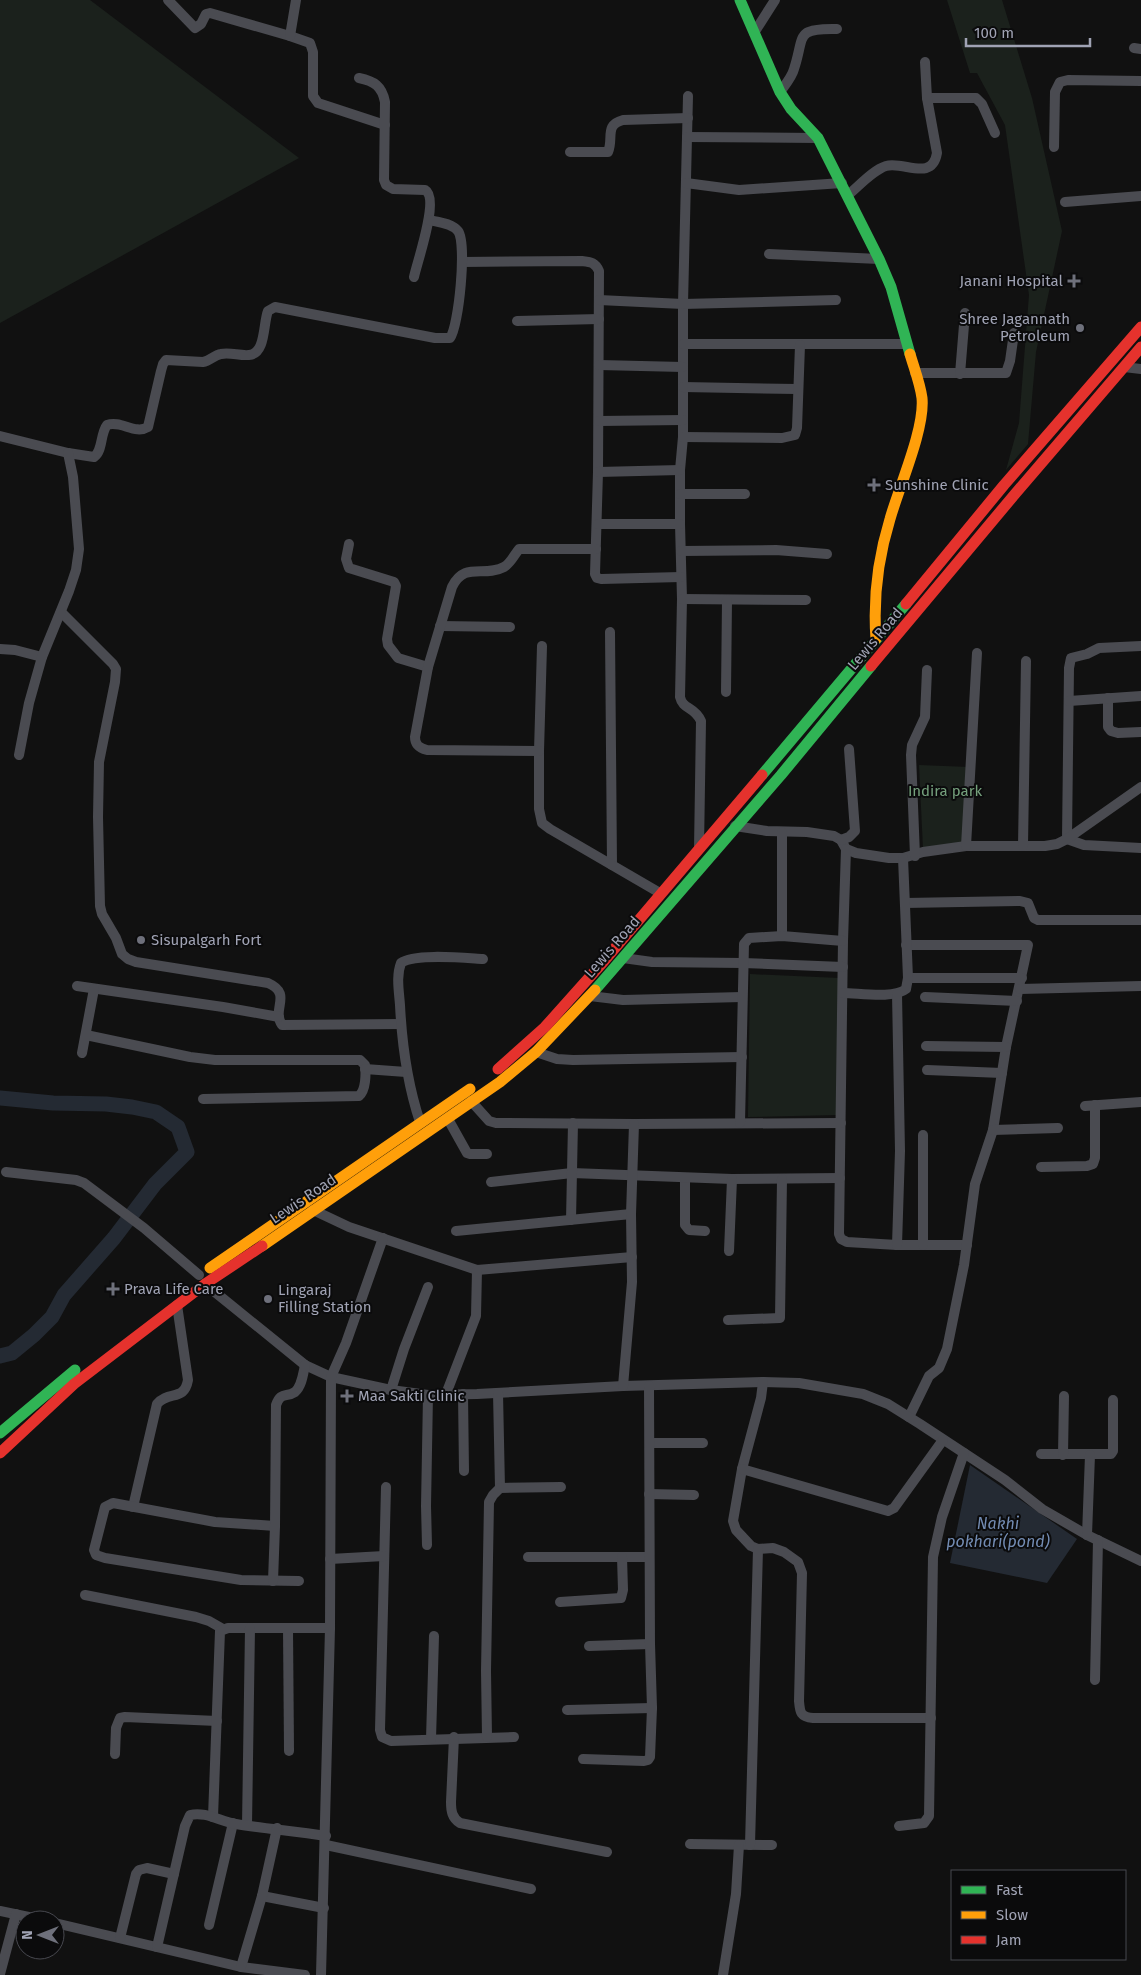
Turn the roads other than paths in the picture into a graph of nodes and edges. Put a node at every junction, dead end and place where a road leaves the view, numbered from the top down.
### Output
1 (168, 0) edge
2 (296, 0) edge
3 (740, 0) edge
4 (775, 0) edge
5 (837, 29) dead end
6 (754, 33) junction
7 (290, 36) junction
8 (925, 62) dead end
9 (359, 78) dead end
10 (1141, 82) edge
11 (780, 92) junction
12 (688, 96) dead end
13 (927, 98) junction
14 (688, 118) junction
15 (385, 125) junction
16 (995, 133) dead end
17 (687, 137) junction
18 (818, 138) junction
19 (1054, 147) dead end
20 (570, 152) dead end
21 (686, 184) junction
22 (842, 184) junction
23 (848, 194) junction
24 (1141, 196) edge
25 (1065, 202) dead end
26 (429, 220) junction
27 (769, 254) dead end
28 (879, 259) junction
29 (462, 262) junction
30 (414, 277) dead end
31 (599, 300) junction
32 (836, 300) dead end
33 (683, 304) junction
34 (964, 313) dead end
35 (599, 319) junction
36 (516, 321) dead end
37 (1141, 328) edge
38 (1014, 333) dead end
39 (683, 344) junction
40 (906, 344) junction
41 (800, 345) junction
42 (1141, 347) edge
43 (599, 365) junction
44 (683, 367) junction
45 (1124, 367) junction
46 (1141, 369) edge
47 (915, 373) junction
48 (960, 374) junction
49 (683, 387) junction
50 (797, 389) junction
51 (683, 420) junction
52 (599, 422) junction
53 (0, 436) edge
54 (683, 437) junction
55 (68, 453) junction
56 (680, 470) junction
57 (598, 472) junction
58 (680, 494) junction
59 (745, 494) dead end
60 (598, 524) junction
61 (680, 524) junction
62 (349, 544) dead end
63 (596, 549) junction
64 (681, 550) junction
65 (827, 554) dead end
66 (681, 577) junction
67 (912, 596) junction
68 (682, 599) junction
69 (727, 600) junction
70 (806, 600) dead end
71 (923, 604) junction
72 (61, 612) junction
73 (440, 626) junction
74 (510, 627) dead end
75 (610, 632) dead end
76 (876, 639) junction
77 (542, 646) dead end
78 (1141, 646) edge
79 (0, 649) edge
80 (977, 653) dead end
81 (42, 657) junction
82 (1026, 661) dead end
83 (428, 667) junction
84 (927, 670) dead end
85 (726, 692) dead end
86 (1141, 696) edge
87 (1108, 698) junction
88 (1069, 701) junction
89 (1141, 732) edge
90 (849, 749) dead end
91 (539, 751) junction
92 (19, 755) dead end
93 (770, 766) junction
94 (781, 775) junction
95 (1141, 787) edge
96 (736, 826) junction
97 (782, 832) junction
98 (1067, 840) junction
99 (843, 845) junction
100 (966, 846) junction
101 (1023, 846) junction
102 (1141, 848) edge
103 (699, 850) junction
104 (915, 856) junction
105 (903, 858) junction
106 (612, 865) junction
107 (660, 893) junction
108 (905, 903) junction
109 (1141, 920) edge
110 (782, 936) junction
111 (843, 941) junction
112 (906, 945) junction
113 (623, 958) junction
114 (483, 959) dead end
115 (743, 963) junction
116 (843, 967) junction
117 (908, 978) junction
118 (1022, 978) junction
119 (77, 986) dead end
120 (1141, 986) edge
121 (94, 989) junction
122 (1020, 989) junction
123 (843, 992) junction
124 (898, 994) junction
125 (590, 996) junction
126 (742, 997) junction
127 (924, 997) dead end
128 (1017, 1001) junction
129 (279, 1017) junction
130 (401, 1024) junction
131 (86, 1035) junction
132 (926, 1046) dead end
133 (1006, 1047) junction
134 (536, 1052) junction
135 (82, 1054) dead end
136 (742, 1057) junction
137 (366, 1070) junction
138 (927, 1070) dead end
139 (406, 1072) junction
140 (1002, 1073) junction
141 (203, 1099) dead end
142 (471, 1102) junction
143 (1141, 1102) edge
144 (448, 1119) junction
145 (420, 1122) junction
146 (573, 1123) junction
147 (740, 1123) junction
148 (841, 1123) junction
149 (634, 1124) junction
150 (1058, 1128) dead end
151 (993, 1130) junction
152 (923, 1135) dead end
153 (487, 1154) dead end
154 (1041, 1167) dead end
155 (6, 1172) dead end
156 (572, 1173) junction
157 (632, 1177) junction
158 (686, 1178) junction
159 (840, 1178) junction
160 (782, 1179) junction
161 (732, 1180) junction
162 (491, 1182) dead end
163 (313, 1210) junction
164 (631, 1214) junction
165 (571, 1220) junction
166 (705, 1230) dead end
167 (456, 1231) dead end
168 (262, 1238) junction
169 (382, 1238) junction
170 (967, 1244) junction
171 (897, 1245) junction
172 (923, 1245) junction
173 (728, 1251) dead end
174 (632, 1257) junction
175 (477, 1270) junction
176 (202, 1280) junction
177 (428, 1287) dead end
178 (177, 1305) junction
179 (728, 1320) dead end
180 (305, 1365) junction
181 (331, 1377) junction
182 (763, 1382) junction
183 (623, 1386) junction
184 (649, 1386) junction
185 (391, 1390) junction
186 (498, 1393) junction
187 (446, 1394) junction
188 (463, 1394) junction
189 (428, 1395) junction
190 (1064, 1396) dead end
191 (1113, 1400) dead end
192 (908, 1417) junction
193 (0, 1434) edge
194 (943, 1440) junction
195 (12, 1441) junction
196 (650, 1443) junction
197 (703, 1443) dead end
198 (0, 1453) edge
199 (964, 1453) junction
200 (1041, 1454) dead end
201 (1063, 1455) junction
202 (1090, 1455) junction
203 (742, 1469) junction
204 (464, 1471) dead end
205 (386, 1487) dead end
206 (561, 1487) dead end
207 (500, 1488) junction
208 (649, 1494) junction
209 (694, 1494) dead end
210 (133, 1506) junction
211 (275, 1526) junction
212 (1087, 1535) junction
213 (1098, 1540) junction
214 (427, 1545) dead end
215 (758, 1549) junction
216 (384, 1556) junction
217 (528, 1557) dead end
218 (622, 1557) junction
219 (649, 1557) junction
220 (330, 1559) junction
221 (1141, 1561) edge
222 (273, 1581) junction
223 (299, 1581) dead end
224 (85, 1595) dead end
225 (560, 1602) dead end
226 (250, 1628) junction
227 (288, 1628) junction
228 (330, 1628) junction
229 (223, 1629) junction
230 (434, 1636) dead end
231 (650, 1644) junction
232 (590, 1646) dead end
233 (1095, 1680) dead end
234 (652, 1708) junction
235 (567, 1710) dead end
236 (931, 1718) junction
237 (217, 1721) junction
238 (487, 1737) junction
239 (514, 1737) dead end
240 (454, 1738) junction
241 (431, 1739) junction
242 (289, 1751) dead end
243 (115, 1754) dead end
244 (583, 1759) dead end
245 (213, 1817) junction
246 (233, 1824) junction
247 (248, 1825) junction
248 (899, 1826) dead end
249 (277, 1828) junction
250 (326, 1840) junction
251 (690, 1844) dead end
252 (745, 1845) junction
253 (772, 1845) dead end
254 (606, 1852) dead end
255 (174, 1874) junction
256 (531, 1889) dead end
257 (262, 1896) junction
258 (324, 1908) junction
259 (0, 1911) edge
260 (15, 1914) edge
261 (15, 1918) edge
262 (65, 1925) edge
263 (209, 1925) dead end
264 (120, 1938) junction
265 (157, 1948) junction
266 (241, 1967) junction
267 (0, 1974) edge
268 (305, 1975) edge
269 (321, 1975) edge
270 (723, 1975) edge

1 - 7 street
2 - 7 street
3 - 6 main road
4 - 6 street
5 - 11 street
6 - 11 main road
7 - 15 street
8 - 13 street
9 - 15 street
10 - 19 street
11 - 18 main road
12 - 14 street
13 - 16 street
13 - 23 street
14 - 17 street
14 - 20 street
15 - 26 street
17 - 18 street
17 - 21 street
18 - 22 main road
21 - 22 street
21 - 33 street
22 - 23 main road
23 - 28 main road
24 - 25 street
26 - 29 street
26 - 30 street
27 - 28 street
28 - 40 main road
29 - 31 street
29 - 55 street
31 - 33 street
31 - 35 street
32 - 33 street
33 - 39 street
34 - 48 street
35 - 36 street
35 - 43 street
37 - 67 main road, Lewis Road
38 - 48 street
39 - 41 street
39 - 44 street
40 - 41 street
40 - 47 main road
41 - 50 street
42 - 45 main road, Lewis Road
43 - 44 street
43 - 52 street
44 - 49 street
45 - 46 street
45 - 71 main road, Lewis Road
47 - 48 street
47 - 76 main road
49 - 50 street
49 - 51 street
50 - 54 street
51 - 52 street
51 - 54 street
52 - 57 street
53 - 55 street
54 - 56 street
55 - 72 street
56 - 57 street
56 - 58 street
57 - 60 street
58 - 59 street
58 - 61 street
60 - 61 street
60 - 63 street
61 - 64 street
62 - 83 street
63 - 66 street
63 - 73 street
64 - 65 street
64 - 66 street
66 - 68 street
67 - 71 main road
67 - 76 main road, Lewis Road
68 - 69 street
68 - 103 street
69 - 70 street
69 - 85 street
71 - 94 main road, Lewis Road
72 - 81 street
72 - 129 street
73 - 74 street
73 - 83 street
75 - 106 street
76 - 93 main road, Lewis Road
77 - 91 street
78 - 88 street
79 - 81 street
80 - 100 street
81 - 92 street
82 - 101 street
83 - 91 street
84 - 104 street
86 - 87 street
87 - 88 street
87 - 89 street
88 - 98 street
90 - 99 street
91 - 106 street
93 - 94 main road
93 - 103 main road, Lewis Road
94 - 96 main road, Lewis Road
95 - 98 street
96 - 97 street
96 - 113 main road, Lewis Road
97 - 99 street
97 - 110 street
98 - 101 street
98 - 102 street
99 - 105 street
99 - 111 street
100 - 101 street
100 - 104 street
103 - 107 main road, Lewis Road
104 - 105 street
105 - 108 street
106 - 107 street
107 - 145 main road, Lewis Road
108 - 109 street
108 - 112 street
110 - 111 street
110 - 115 street
111 - 116 street
112 - 117 street
112 - 118 street
113 - 115 street
113 - 125 main road, Lewis Road
114 - 130 street
115 - 116 street
115 - 126 street
116 - 123 street
117 - 118 street
117 - 124 street
118 - 122 street
119 - 121 street
120 - 122 street
121 - 129 street
121 - 131 street
122 - 128 street
123 - 124 street
123 - 148 street
124 - 171 street
125 - 126 street
125 - 134 main road, Lewis Road
126 - 136 street
127 - 128 street
128 - 133 street
129 - 130 street
130 - 139 street
131 - 135 street
131 - 137 street
132 - 133 street
133 - 140 street
134 - 136 street
134 - 142 main road, Lewis Road
136 - 147 street
137 - 139 street
137 - 141 street
138 - 140 street
139 - 145 street
140 - 151 street
142 - 144 main road, Lewis Road
142 - 146 street
143 - 154 street
144 - 153 street
144 - 163 main road, Lewis Road
145 - 168 main road, Lewis Road
146 - 149 street
146 - 156 street
147 - 148 street
147 - 149 street
148 - 159 street
149 - 157 street
150 - 151 street
151 - 170 street
152 - 172 street
155 - 176 street
156 - 157 street
156 - 162 street
156 - 165 street
157 - 158 street
157 - 164 street
158 - 161 street
158 - 166 street
159 - 160 street
159 - 171 street
160 - 161 street
160 - 179 street
161 - 173 street
163 - 168 main road, Lewis Road
163 - 169 street
164 - 165 street
164 - 174 street
165 - 167 street
168 - 176 main road, Lewis Road
169 - 175 street
169 - 181 street
170 - 172 street
170 - 192 street
171 - 172 street
174 - 175 street
174 - 183 street
175 - 187 street
176 - 178 main road, Lewis Road
176 - 180 street
176 - 193 main road, Lewis Road
177 - 185 street
178 - 195 main road, Lewis Road
178 - 210 street
180 - 181 street
180 - 211 street
181 - 185 street
181 - 220 street
182 - 184 street
182 - 192 street
182 - 203 street
183 - 184 street
183 - 186 street
184 - 196 street
185 - 189 street
186 - 188 street
186 - 207 street
187 - 188 street
187 - 189 street
188 - 204 street
189 - 214 street
190 - 201 street
191 - 202 street
192 - 194 street
193 - 195 street
194 - 199 street
194 - 203 street
195 - 198 main road, Lewis Road
196 - 197 street
196 - 208 street
199 - 212 street
199 - 236 street
200 - 201 street
201 - 202 street
202 - 212 street
203 - 215 street
205 - 216 street
206 - 207 street
207 - 238 street
208 - 209 street
208 - 219 street
210 - 211 street
210 - 222 street
211 - 222 street
212 - 213 street
213 - 221 street
213 - 233 street
215 - 236 street
215 - 252 street
216 - 220 street
216 - 241 street
217 - 218 street
218 - 219 street
218 - 225 street
219 - 231 street
220 - 228 street
222 - 223 street
224 - 229 street
226 - 227 street
226 - 229 street
226 - 247 street
227 - 228 street
227 - 242 street
228 - 250 street
229 - 237 street
230 - 241 street
231 - 232 street
231 - 234 street
234 - 235 street
234 - 244 street
236 - 248 street
237 - 243 street
237 - 245 street
238 - 239 street
238 - 240 street
240 - 241 street
240 - 254 street
245 - 246 street
245 - 255 street
246 - 247 street
246 - 263 street
247 - 249 street
249 - 250 street
249 - 257 street
250 - 256 street
250 - 258 street
251 - 252 street
252 - 253 street
252 - 270 street
255 - 264 street
255 - 265 street
257 - 258 street
257 - 266 street
258 - 269 street
259 - 260 street
261 - 267 street
262 - 264 street
264 - 265 street
265 - 266 street
266 - 268 street

